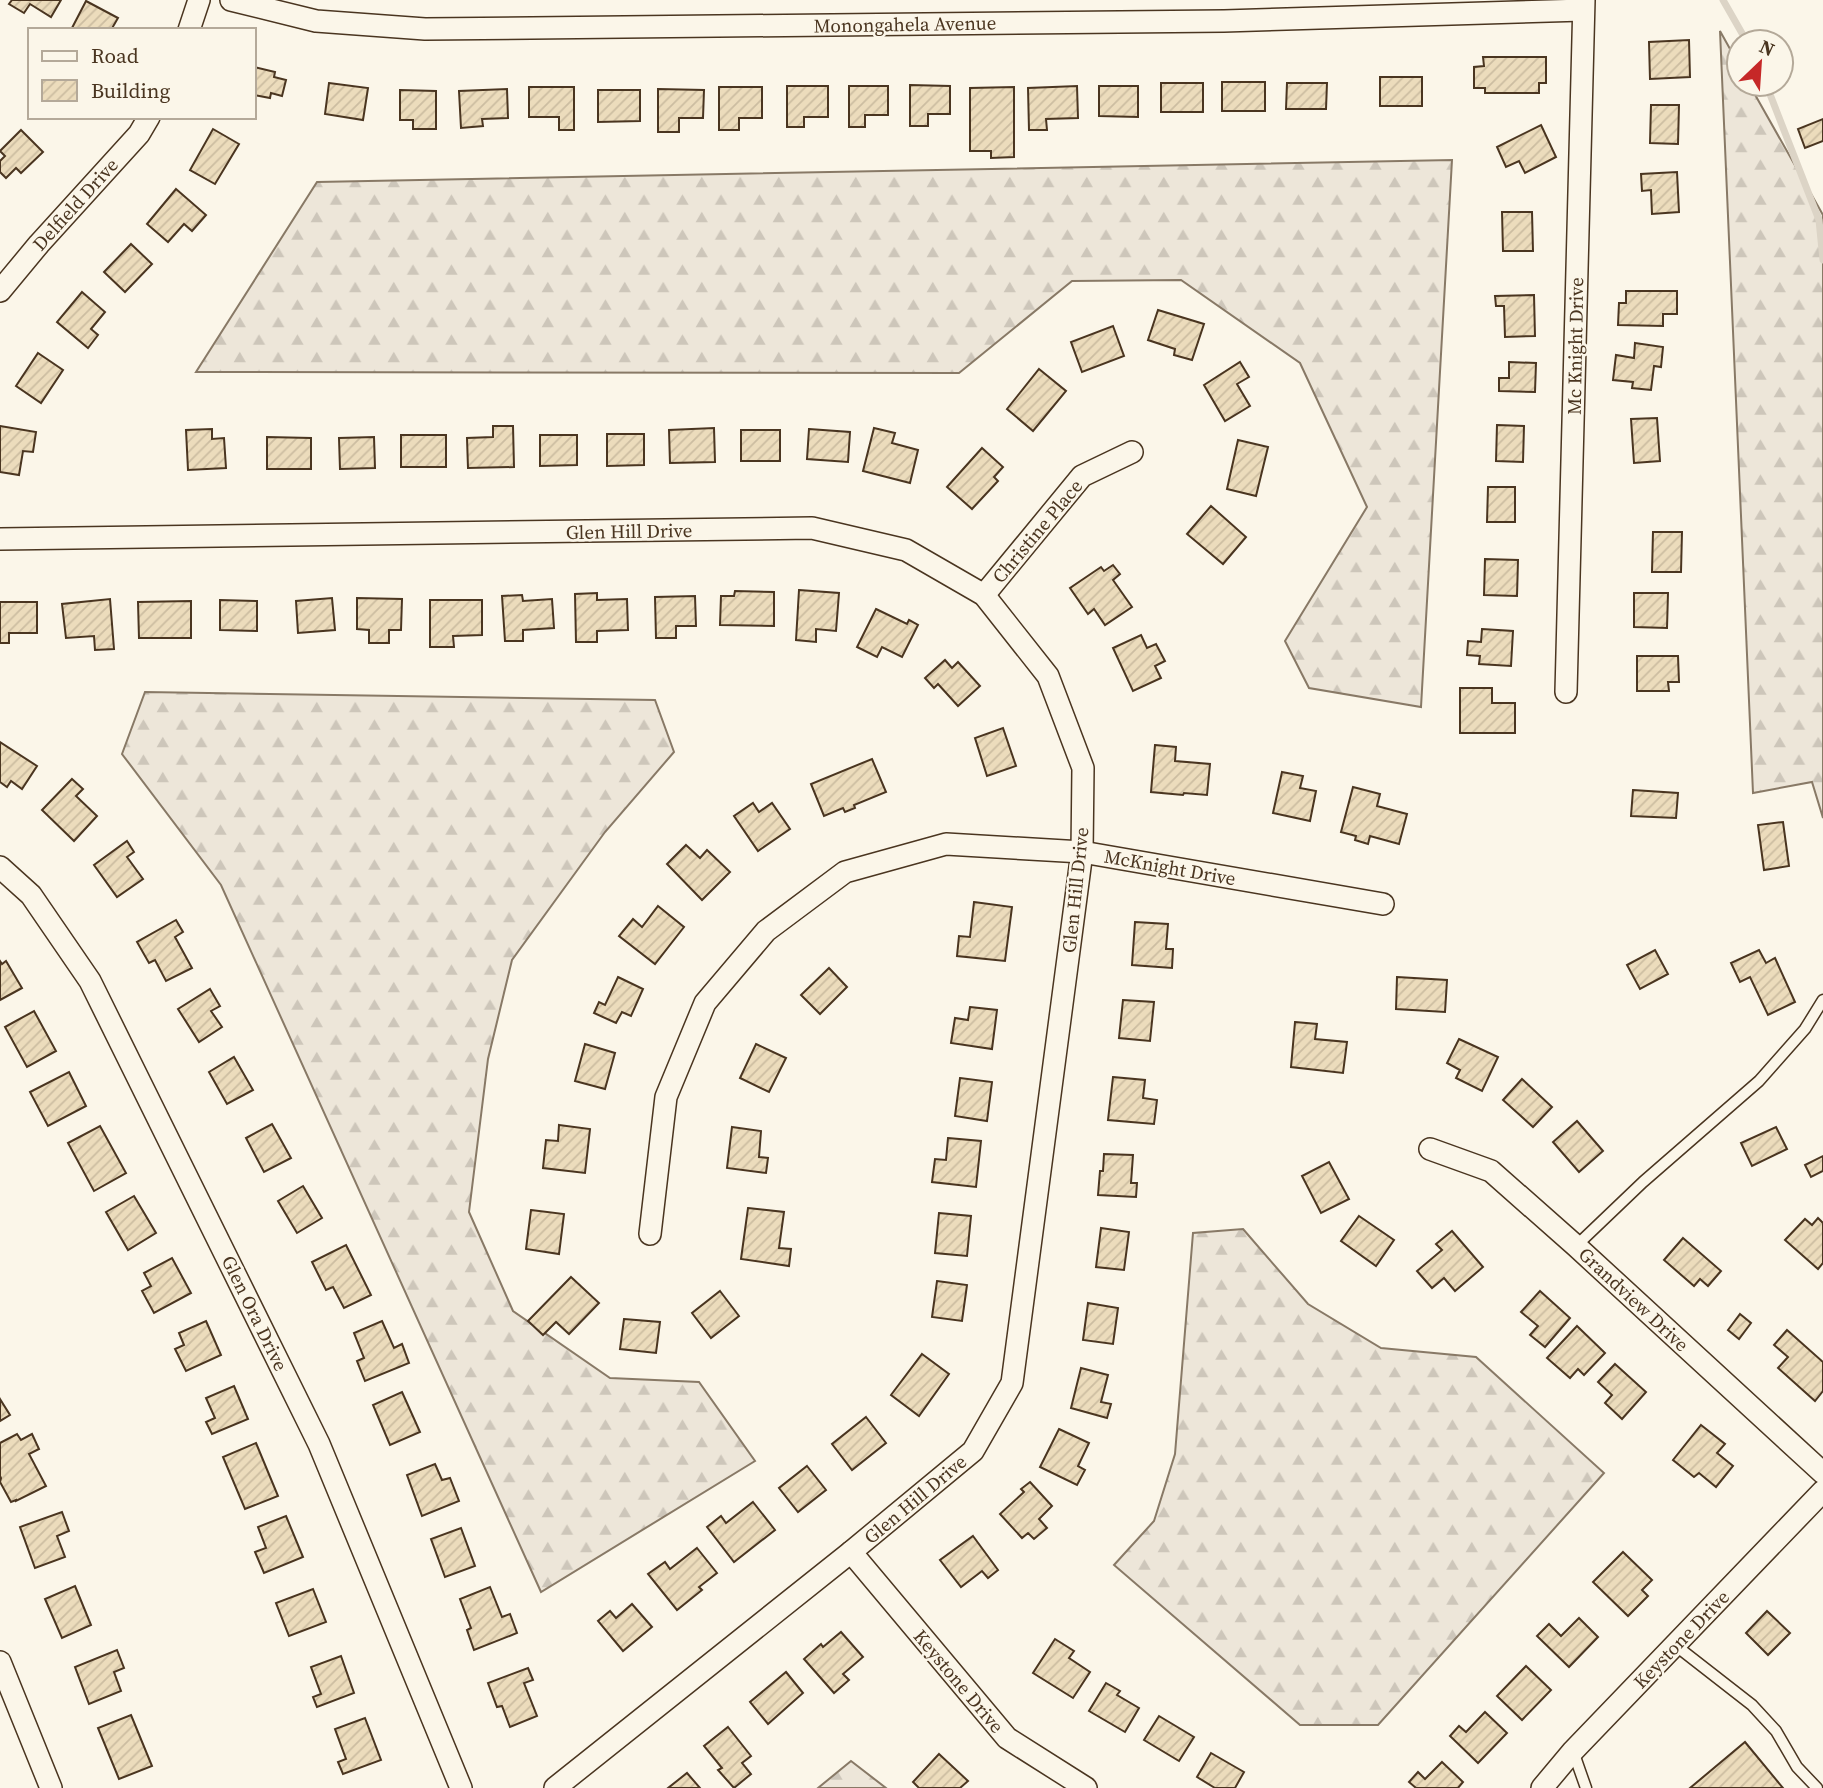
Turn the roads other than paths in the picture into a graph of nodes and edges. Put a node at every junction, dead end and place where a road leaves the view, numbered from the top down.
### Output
1 (199, 0) edge
2 (231, 0) edge
3 (1583, 5) edge
4 (190, 28) edge
5 (148, 119) edge
6 (0, 290) edge
7 (1132, 452) dead end
8 (0, 539) edge
9 (984, 595) junction
10 (1566, 692) dead end
11 (1082, 852) junction
12 (0, 867) edge
13 (1383, 904) dead end
14 (1823, 1000) edge
15 (1430, 1149) dead end
16 (650, 1234) dead end
17 (1576, 1246) junction
18 (1823, 1473) edge
19 (1823, 1491) edge
20 (851, 1552) junction
21 (1675, 1645) junction
22 (0, 1662) edge
23 (1573, 1751) junction
24 (51, 1788) edge
25 (461, 1788) edge
26 (555, 1788) edge
27 (1086, 1788) edge
28 (1542, 1788) edge
29 (1586, 1788) edge
30 (1817, 1788) edge

1 - 4 street
2 - 3 street, Monongahela Avenue
3 - 10 street, Mc Knight Drive
5 - 6 street, Delfield Drive
7 - 9 street, Christine Place
8 - 9 street, Glen Hill Drive
9 - 11 street, Glen Hill Drive
11 - 13 street, McKnight Drive
11 - 16 street, McKnight Drive
11 - 20 street, Glen Hill Drive
12 - 25 street, Glen Ora Drive
14 - 17 lane
15 - 17 street, Grandview Drive
17 - 18 street, Grandview Drive
19 - 21 street, Keystone Drive
20 - 26 street, Glen Hill Drive
20 - 27 street, Keystone Drive
21 - 23 street, Keystone Drive
21 - 30 lane
22 - 24 street
23 - 28 street, Keystone Drive
23 - 29 lane

